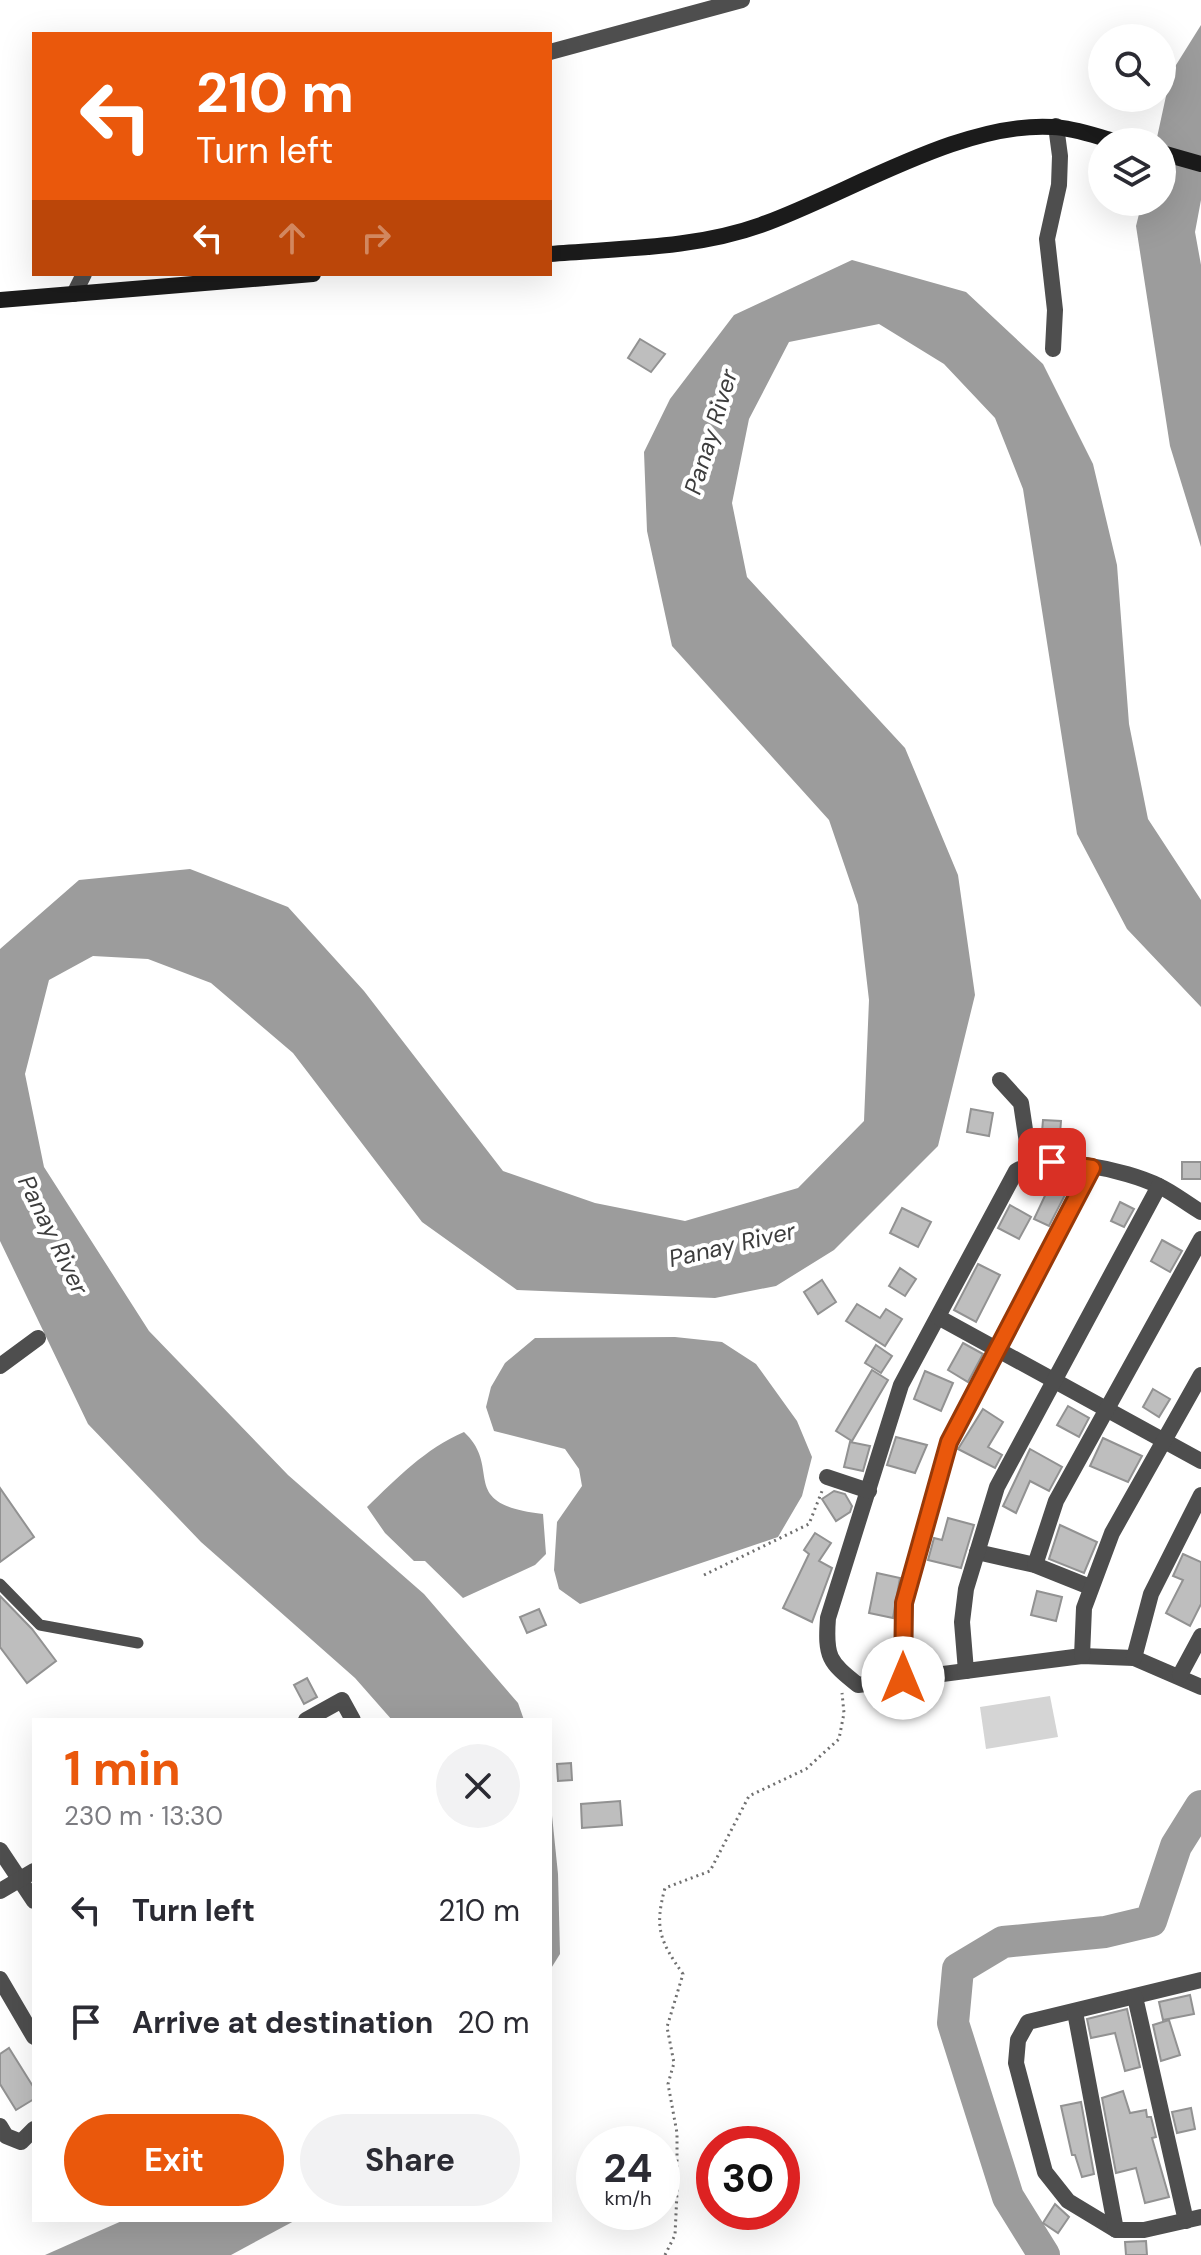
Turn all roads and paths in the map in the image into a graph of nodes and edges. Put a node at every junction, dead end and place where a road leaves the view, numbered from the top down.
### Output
1 (742, 0) edge
2 (552, 51) edge
3 (1056, 126) junction
4 (1088, 134) edge
5 (1176, 157) edge
6 (1201, 164) edge
7 (552, 254) edge
8 (83, 276) edge
9 (289, 276) edge
10 (74, 294) junction
11 (0, 300) edge
12 (1053, 349) dead end
13 (1000, 1080) dead end
14 (1030, 1163) junction
15 (1092, 1168) junction
16 (1159, 1186) junction
17 (1201, 1212) edge
18 (1201, 1239) edge
19 (938, 1317) junction
20 (38, 1338) dead end
21 (999, 1349) junction
22 (0, 1366) edge
23 (1201, 1375) edge
24 (1054, 1379) junction
25 (1106, 1410) junction
26 (1164, 1444) junction
27 (1201, 1461) edge
28 (827, 1477) joint
29 (869, 1491) junction
30 (1201, 1495) edge
31 (977, 1552) junction
32 (1035, 1565) junction
33 (704, 1575) dead end
34 (0, 1584) edge
35 (1090, 1587) junction
36 (1201, 1636) edge
37 (138, 1643) dead end
38 (1082, 1656) junction
39 (1134, 1658) junction
40 (838, 1669) junction
41 (966, 1671) junction
42 (1180, 1675) junction
43 (903, 1678) junction
44 (1201, 1687) edge
45 (310, 1718) edge
46 (352, 1718) edge
47 (0, 1850) edge
48 (27, 1874) edge
49 (0, 1891) edge
50 (0, 1979) edge
51 (1200, 1985) edge
52 (1135, 1997) junction
53 (1075, 2012) junction
54 (32, 2034) edge
55 (0, 2126) edge
56 (32, 2131) edge
57 (1193, 2219) edge
58 (1116, 2230) junction
59 (665, 2255) edge

1 - 2 street
3 - 4 main road
3 - 7 main road
3 - 12 street
5 - 6 main road
8 - 10 street
9 - 10 main road
10 - 11 main road
13 - 14 street
14 - 15 street
14 - 19 street
15 - 16 street
15 - 21 street
16 - 17 street
16 - 24 street
18 - 25 street
19 - 21 street
19 - 29 street
20 - 22 street
21 - 24 street
21 - 43 street
23 - 26 street
24 - 25 street
24 - 31 street
25 - 26 street
25 - 32 street
26 - 27 street
26 - 35 street
28 - 29 street
28 - 33 path
29 - 40 street
30 - 39 street
31 - 32 street
31 - 41 street
32 - 35 street
34 - 37 lane
35 - 38 street
36 - 42 street
38 - 39 street
38 - 41 street
39 - 42 street
40 - 43 street
40 - 59 path
41 - 43 street
42 - 44 street
45 - 46 street
47 - 48 street
48 - 49 street
50 - 54 street
51 - 52 street
52 - 53 street
52 - 57 street
53 - 58 street
53 - 58 street
55 - 56 street
57 - 58 street

